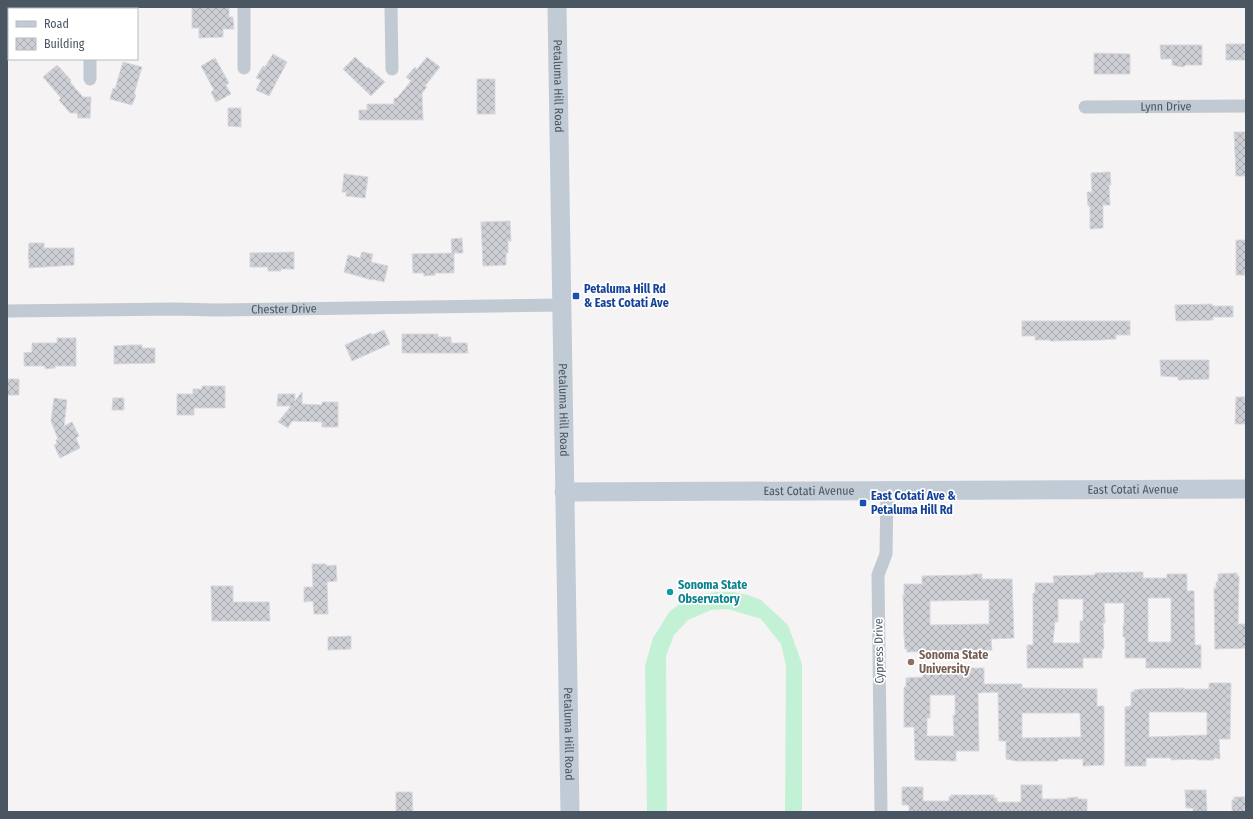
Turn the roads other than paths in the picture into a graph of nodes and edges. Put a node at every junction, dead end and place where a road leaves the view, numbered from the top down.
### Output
1 (244, 7) edge
2 (391, 7) edge
3 (557, 7) edge
4 (90, 60) edge
5 (244, 68) dead end
6 (392, 68) dead end
7 (90, 79) dead end
8 (1246, 106) edge
9 (1085, 107) dead end
10 (561, 305) junction
11 (7, 311) edge
12 (1246, 489) edge
13 (887, 491) junction
14 (564, 492) junction
15 (570, 812) edge
16 (881, 812) edge

1 - 5 street
2 - 6 street
3 - 10 main road, Petaluma Hill Road
4 - 7 street
8 - 9 street, Lynn Drive
10 - 11 street, Chester Drive
10 - 14 main road, Petaluma Hill Road
12 - 13 main road, East Cotati Avenue
13 - 14 main road, East Cotati Avenue
13 - 16 street, Cypress Drive
14 - 15 main road, Petaluma Hill Road

